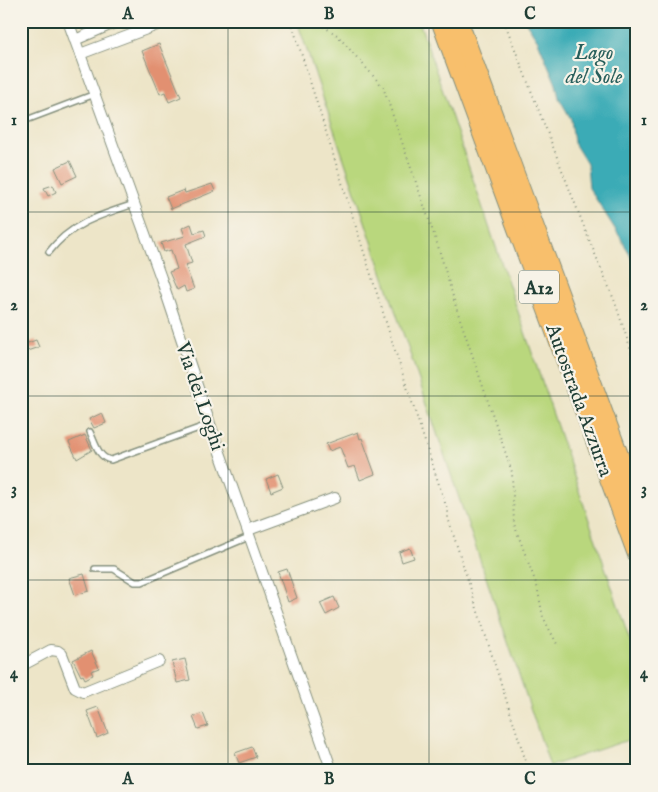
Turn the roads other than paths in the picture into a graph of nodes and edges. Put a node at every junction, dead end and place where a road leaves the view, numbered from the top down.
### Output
1 (68, 21) edge
2 (119, 21) edge
3 (168, 21) edge
4 (441, 21) edge
5 (458, 21) edge
6 (75, 40) junction
7 (80, 54) junction
8 (95, 94) junction
9 (21, 122) edge
10 (134, 204) junction
11 (49, 252) dead end
12 (210, 424) junction
13 (90, 432) dead end
14 (335, 498) dead end
15 (637, 505) edge
16 (250, 533) junction
17 (637, 553) edge
18 (95, 569) dead end
19 (159, 661) dead end
20 (21, 666) edge
21 (332, 771) edge

1 - 6 street, Via dei Loghi
2 - 6 street
3 - 7 street
4 - 17 highway, Autostrada Azzurra / A12
5 - 15 highway, Autostrada Azzurra / A12
6 - 7 street, Via dei Loghi
7 - 8 street, Via dei Loghi
8 - 9 lane
8 - 10 street, Via dei Loghi
10 - 11 lane
10 - 12 street, Via dei Loghi
12 - 13 lane
12 - 16 street, Via dei Loghi
14 - 16 street
16 - 18 lane
16 - 21 street, Via dei Loghi
19 - 20 street

